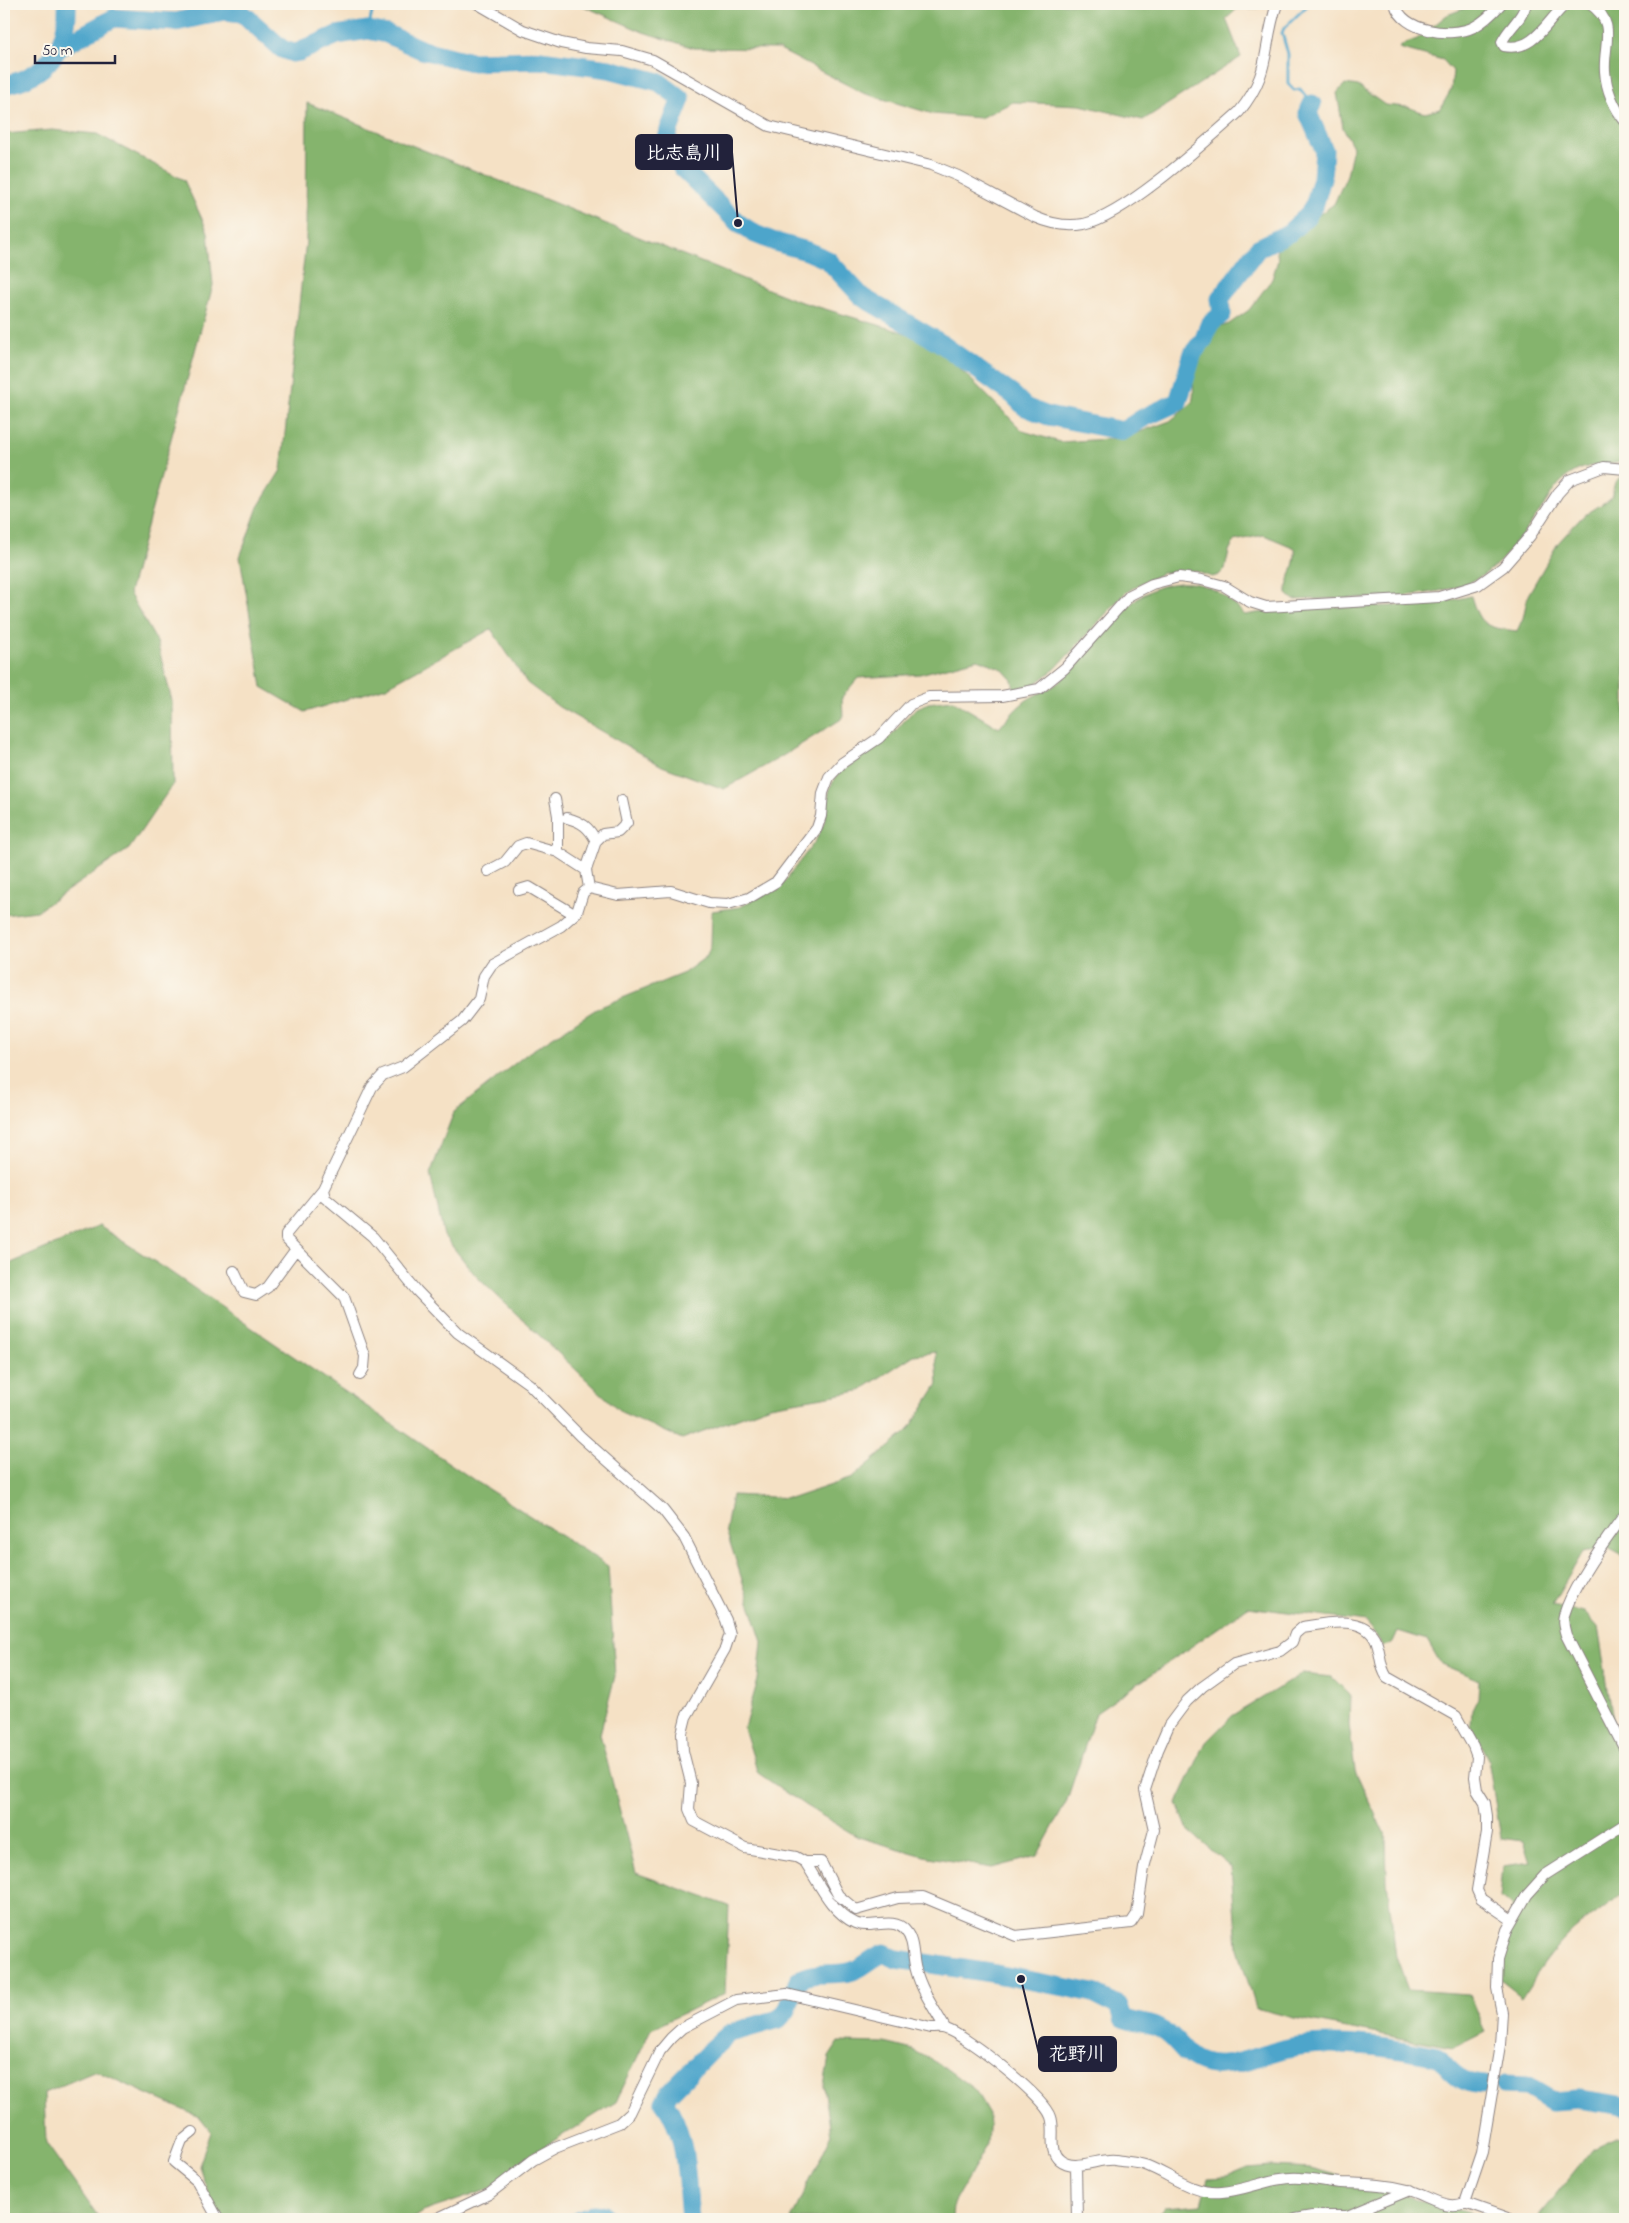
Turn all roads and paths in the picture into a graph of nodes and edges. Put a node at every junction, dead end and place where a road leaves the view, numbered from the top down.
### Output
1 (478, 4) edge
2 (1277, 4) edge
3 (1395, 4) edge
4 (1500, 4) edge
5 (1526, 4) edge
6 (1566, 4) edge
7 (1590, 4) edge
8 (1625, 121) edge
9 (1625, 468) edge
10 (555, 799) dead end
11 (622, 800) dead end
12 (567, 818) dead end
13 (596, 841) junction
14 (558, 852) junction
15 (586, 870) junction
16 (488, 871) dead end
17 (589, 888) junction
18 (519, 890) dead end
19 (574, 914) junction
20 (323, 1188) junction
21 (296, 1249) junction
22 (234, 1271) dead end
23 (360, 1376) dead end
24 (1625, 1514) edge
25 (1625, 1750) edge
26 (1625, 1824) edge
27 (804, 1862) junction
28 (1512, 1920) junction
29 (945, 2028) junction
30 (192, 2132) dead end
31 (1076, 2165) junction
32 (1410, 2190) junction
33 (1465, 2203) junction
34 (218, 2219) edge
35 (436, 2219) edge
36 (1077, 2219) edge
37 (1295, 2219) edge
38 (1510, 2219) edge

1 - 2 street
3 - 4 street
5 - 6 street
7 - 8 street
9 - 17 street
10 - 14 street
11 - 13 street
12 - 13 street
13 - 15 street
14 - 15 street
14 - 16 street
15 - 17 street
17 - 19 street
18 - 19 street
19 - 20 street
20 - 21 street
20 - 27 street
21 - 22 street
21 - 23 street
24 - 25 street
26 - 28 street
27 - 28 street
27 - 29 street
28 - 33 street
29 - 31 street
29 - 35 street
30 - 34 street
31 - 32 street
31 - 36 street
32 - 33 street
32 - 37 street
33 - 38 street

